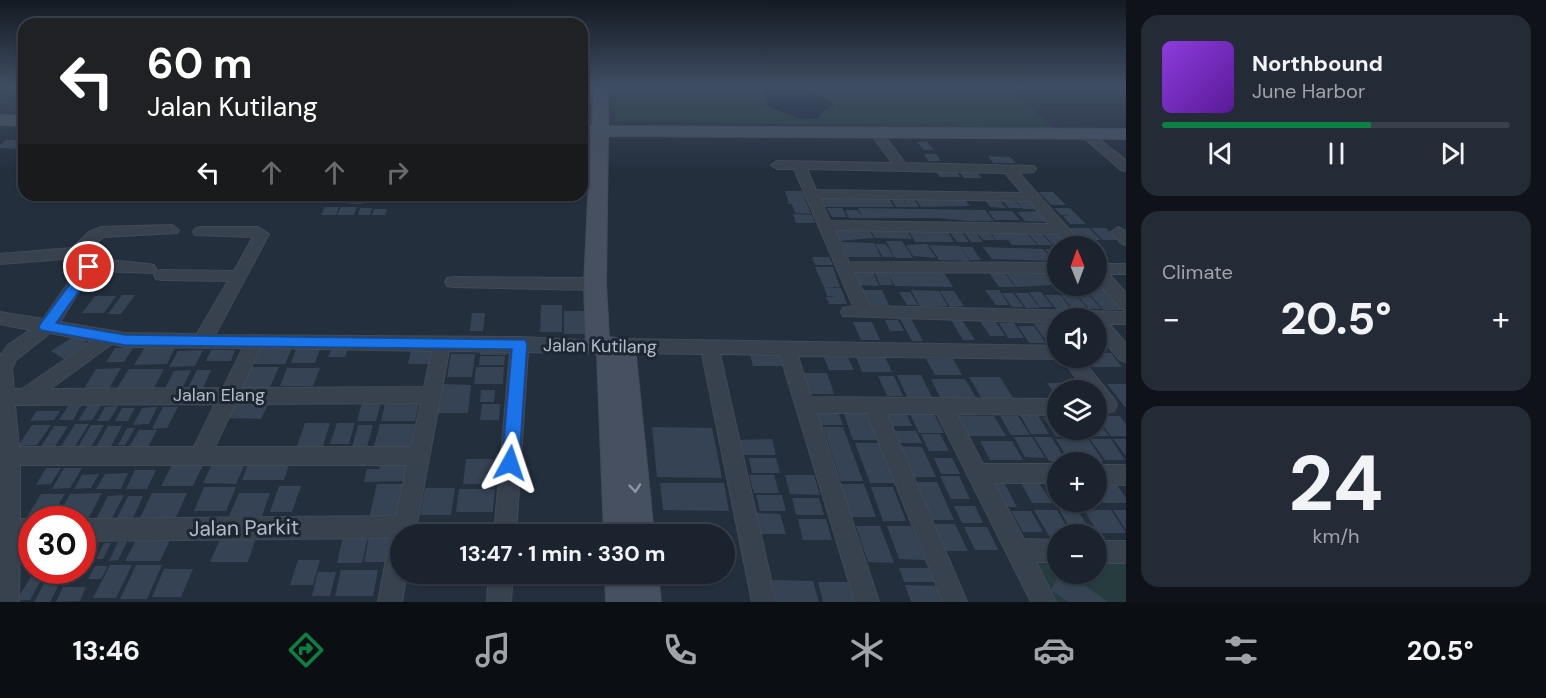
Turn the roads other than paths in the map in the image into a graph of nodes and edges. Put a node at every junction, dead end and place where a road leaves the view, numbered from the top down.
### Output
1 (599, 114) edge
2 (603, 114) edge
3 (0, 120) edge
4 (18, 121) edge
5 (597, 131) edge
6 (883, 134) junction
7 (1126, 134) edge
8 (1088, 135) junction
9 (777, 165) dead end
10 (800, 166) junction
11 (906, 167) junction
12 (1126, 167) edge
13 (1009, 169) junction
14 (1029, 169) dead end
15 (813, 194) junction
16 (1033, 197) junction
17 (827, 225) junction
18 (1061, 229) junction
19 (172, 230) dead end
20 (200, 232) dead end
21 (1067, 236) edge
22 (0, 259) edge
23 (845, 267) junction
24 (1047, 268) edge
25 (1107, 269) edge
26 (1126, 269) edge
27 (237, 276) junction
28 (453, 282) dead end
29 (1107, 282) edge
30 (595, 284) junction
31 (1126, 304) edge
32 (1047, 317) edge
33 (0, 318) edge
34 (1107, 318) edge
35 (1126, 318) edge
36 (46, 327) junction
37 (1107, 332) edge
38 (108, 338) junction
39 (203, 340) junction
40 (255, 341) junction
41 (442, 343) junction
42 (519, 344) junction
43 (610, 346) junction
44 (710, 349) junction
45 (787, 350) junction
46 (1126, 355) edge
47 (1047, 356) edge
48 (1077, 368) edge
49 (1087, 380) edge
50 (28, 395) junction
51 (432, 395) junction
52 (229, 396) junction
53 (6, 397) junction
54 (805, 405) junction
55 (874, 406) junction
56 (943, 406) junction
57 (1047, 406) edge
58 (622, 433) junction
59 (10, 456) junction
60 (200, 456) junction
61 (419, 456) junction
62 (977, 473) junction
63 (1047, 474) edge
64 (1107, 474) edge
65 (1126, 475) edge
66 (406, 524) edge
67 (506, 524) edge
68 (619, 524) edge
69 (637, 524) edge
70 (6, 530) junction
71 (18, 530) edge
72 (96, 530) edge
73 (390, 537) edge
74 (1017, 550) junction
75 (1047, 551) edge
76 (1107, 552) edge
77 (1126, 552) edge
78 (394, 584) edge
79 (500, 584) edge
80 (622, 584) edge
81 (643, 584) edge
82 (7, 602) edge
83 (390, 602) edge
84 (499, 602) edge
85 (623, 602) edge
86 (644, 602) edge
87 (764, 602) edge
88 (867, 602) edge
89 (955, 602) edge
90 (1044, 602) edge

1 - 5 street
2 - 5 street
3 - 4 street
5 - 6 street
5 - 30 street
6 - 8 street
6 - 11 street
7 - 8 street
8 - 12 street
9 - 10 street
10 - 11 street
10 - 15 street
11 - 13 street
13 - 14 street
13 - 16 street
15 - 16 street
15 - 17 street
16 - 18 street
17 - 18 street
17 - 23 street
18 - 21 street
19 - 22 street
20 - 27 street
23 - 24 street
23 - 32 street
25 - 26 street
27 - 36 street
27 - 39 street
28 - 30 street
29 - 31 street
30 - 43 street
33 - 36 street, Jalan Kutilang
34 - 35 street
36 - 38 street, Jalan Kutilang
36 - 53 street
37 - 46 street
38 - 39 street, Jalan Kutilang
38 - 50 street
39 - 40 street, Jalan Kutilang
40 - 41 street, Jalan Kutilang
40 - 52 street
41 - 42 street, Jalan Kutilang
41 - 51 street
42 - 43 street, Jalan Kutilang
42 - 67 street
43 - 44 street, Jalan Kutilang
43 - 58 street
44 - 45 street, Jalan Kutilang
44 - 87 street
45 - 47 street, Jalan Kutilang
45 - 54 street
48 - 49 street
50 - 52 street, Jalan Elang
50 - 53 street, Jalan Elang
51 - 52 street, Jalan Elang
51 - 61 street
52 - 60 street
53 - 59 street
54 - 55 street
54 - 88 street
55 - 56 street
55 - 89 street
56 - 57 street
56 - 62 street
58 - 68 street
58 -> 69 street
59 - 60 street
59 - 70 street
60 - 61 street
61 - 66 street
62 - 63 street
62 - 74 street
64 - 65 street
70 - 71 street
70 - 82 street
72 - 73 street, Jalan Parkit
74 - 75 street
74 - 90 street
76 - 77 street
78 - 83 street
79 - 84 street
80 - 85 street
81 - 86 street

